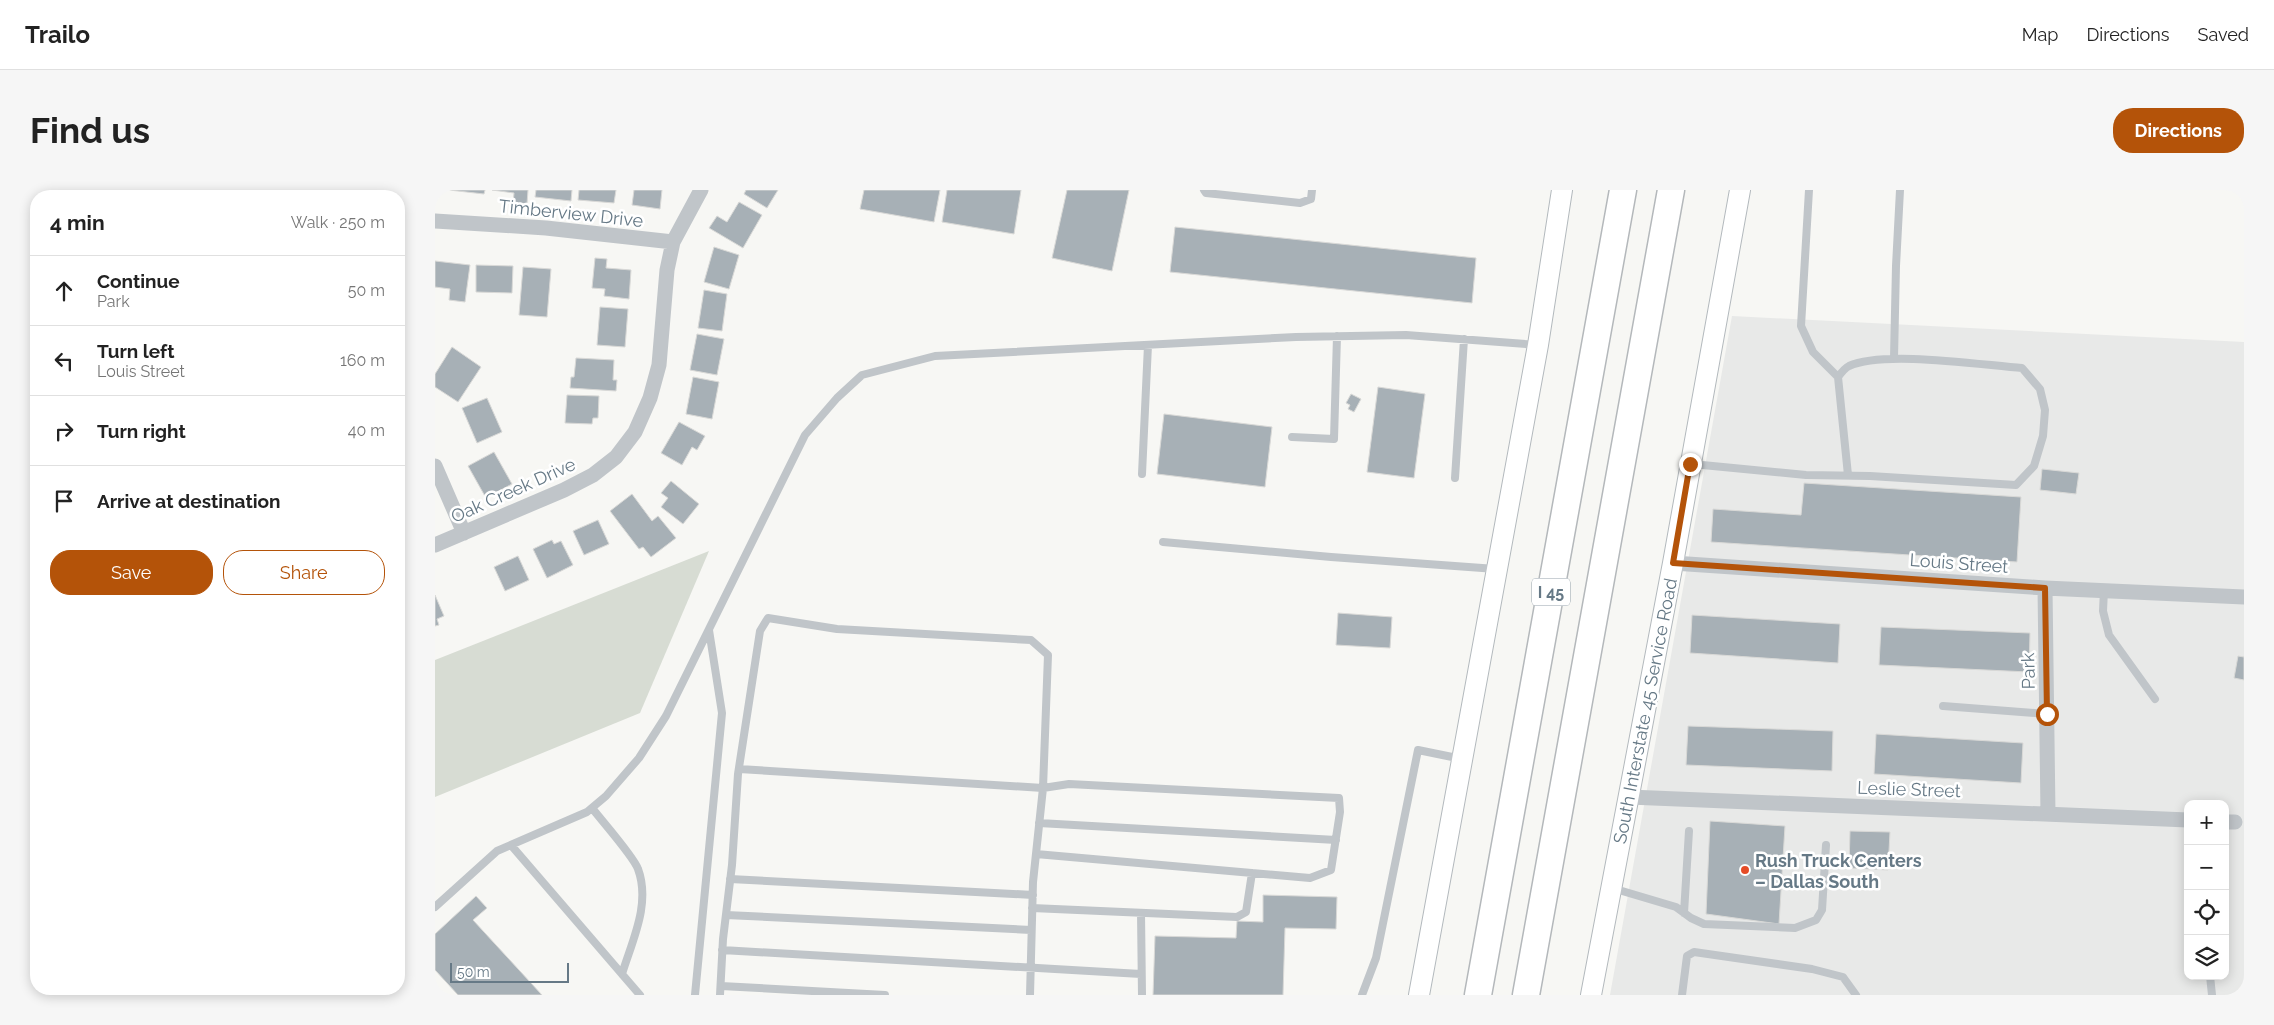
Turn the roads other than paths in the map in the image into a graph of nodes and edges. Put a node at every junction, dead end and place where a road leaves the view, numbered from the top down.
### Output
1 (701, 190) edge
2 (1204, 190) edge
3 (1312, 190) edge
4 (1562, 190) edge
5 (1623, 190) edge
6 (1671, 190) edge
7 (1740, 190) edge
8 (1809, 190) edge
9 (1900, 190) edge
10 (435, 221) edge
11 (673, 242) junction
12 (1337, 336) junction
13 (1464, 339) junction
14 (1149, 345) junction
15 (1538, 345) junction
16 (1894, 358) junction
17 (1838, 376) junction
18 (1292, 437) dead end
19 (1690, 464) junction
20 (435, 466) edge
21 (1141, 474) dead end
22 (1848, 476) junction
23 (1455, 478) dead end
24 (464, 533) junction
25 (1163, 542) dead end
26 (435, 545) edge
27 (1673, 563) junction
28 (1496, 569) junction
29 (2045, 588) junction
30 (2104, 590) junction
31 (2244, 597) edge
32 (709, 630) junction
33 (2155, 699) dead end
34 (1943, 706) dead end
35 (2047, 714) junction
36 (1461, 759) junction
37 (739, 769) junction
38 (1043, 788) junction
39 (1629, 797) junction
40 (592, 808) junction
41 (2048, 814) junction
42 (2184, 820) edge
43 (1039, 823) junction
44 (1689, 831) dead end
45 (1336, 840) junction
46 (1826, 844) dead end
47 (511, 845) junction
48 (1036, 854) junction
49 (1252, 873) junction
50 (730, 879) junction
51 (1611, 888) junction
52 (1033, 895) junction
53 (435, 907) edge
54 (1032, 908) junction
55 (1141, 913) junction
56 (1684, 913) junction
57 (726, 915) junction
58 (1031, 930) junction
59 (722, 950) junction
60 (1030, 968) junction
61 (622, 974) junction
62 (1141, 974) junction
63 (2210, 980) edge
64 (721, 986) junction
65 (640, 995) edge
66 (695, 995) edge
67 (720, 995) edge
68 (885, 995) edge
69 (1030, 995) edge
70 (1142, 995) edge
71 (1362, 995) edge
72 (1419, 995) edge
73 (1478, 995) edge
74 (1526, 995) edge
75 (1591, 995) edge
76 (1682, 995) edge
77 (1856, 995) edge
78 (2212, 995) edge

1 - 11 street, Oak Creek Drive
2 - 3 lane
4 - 15 main road
5 - 73 highway, I 45
6 - 74 highway, I 45
7 - 19 main road, South Interstate 45 Service Road
8 - 17 lane
9 - 16 lane
10 - 11 street, Timberview Drive
11 - 24 street, Oak Creek Drive
12 - 13 lane
12 - 14 lane
12 - 18 lane
13 - 15 lane
13 - 23 lane
14 - 21 lane
14 - 32 lane
15 - 28 main road
16 - 17 lane
16 - 22 lane
17 - 22 lane
19 - 22 lane
19 - 27 main road, South Interstate 45 Service Road
20 - 24 street
24 - 26 street, Oak Creek Drive
25 - 28 lane
27 - 29 street, Louis Street
27 - 39 main road, South Interstate 45 Service Road
28 - 36 main road
29 - 30 street, Louis Street
29 - 35 street, Park
30 - 31 street, Louis Street
30 - 33 lane
32 - 40 lane
32 - 66 lane
34 - 35 lane
35 - 41 street, Park
36 - 71 lane
36 - 72 main road
37 - 38 lane
37 - 38 lane
37 - 50 lane
38 - 43 lane
38 - 45 lane
39 - 41 street, Leslie Street
39 - 51 main road, South Interstate 45 Service Road
40 - 47 lane
40 - 61 lane
41 - 42 street, Leslie Street
43 - 45 lane
43 - 48 lane
44 - 56 lane
45 - 49 lane
46 - 56 lane
47 - 53 lane
47 - 61 lane
48 - 49 lane
48 - 52 lane
49 - 55 lane
50 - 52 lane
50 - 57 lane
51 - 56 lane
51 - 75 main road, South Interstate 45 Service Road
52 - 54 lane
54 - 55 lane
54 - 58 lane
55 - 62 lane
57 - 58 lane
57 - 59 lane
58 - 60 lane
59 - 60 lane
59 - 64 lane
60 - 62 lane
60 - 69 lane
61 - 65 lane
62 - 70 lane
63 - 78 lane
64 - 67 lane
64 - 68 lane
76 - 77 lane

